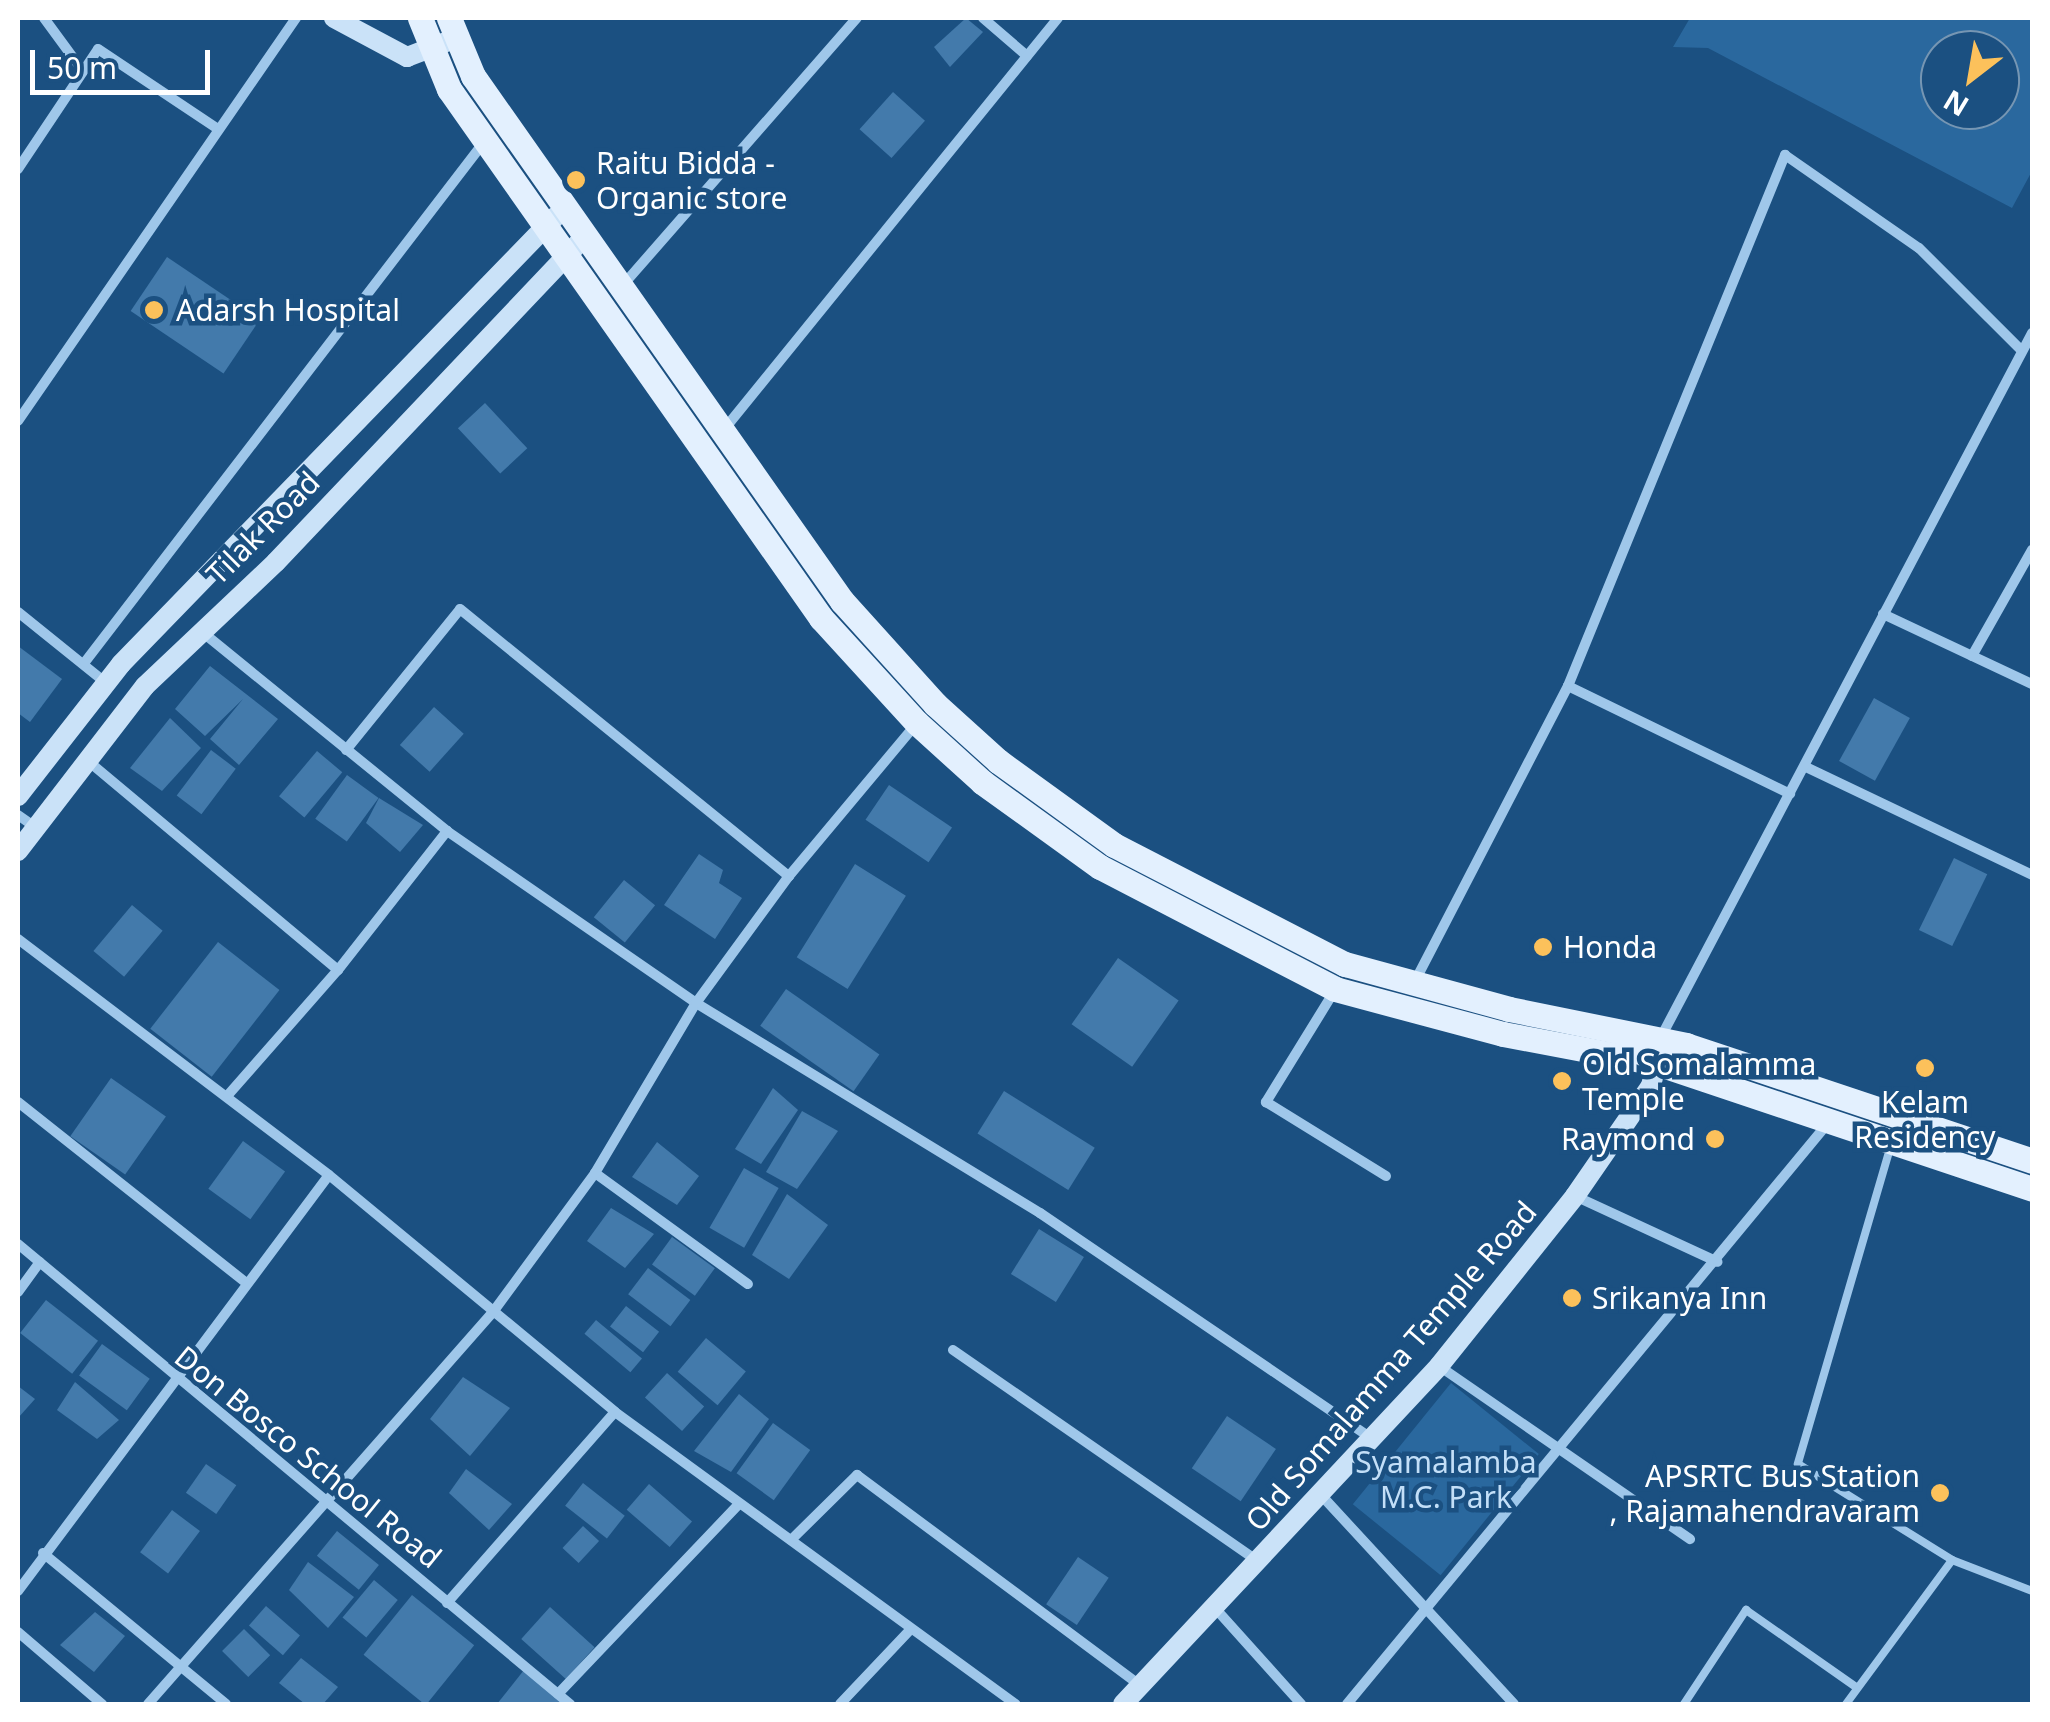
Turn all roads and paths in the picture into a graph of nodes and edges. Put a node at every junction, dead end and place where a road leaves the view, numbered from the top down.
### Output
1 (44, 18) edge
2 (296, 18) edge
3 (334, 18) edge
4 (344, 18) edge
5 (420, 18) edge
6 (857, 18) edge
7 (984, 18) edge
8 (1058, 18) edge
9 (453, 28) edge
10 (362, 34) junction
11 (432, 47) junction
12 (1027, 56) junction
13 (83, 70) junction
14 (218, 129) junction
15 (484, 141) junction
16 (18, 168) edge
17 (563, 208) junction
18 (544, 229) junction
19 (583, 238) junction
20 (562, 257) junction
21 (620, 290) junction
22 (2032, 333) edge
23 (2020, 350) junction
24 (18, 419) edge
25 (722, 433) junction
26 (2032, 550) edge
27 (18, 612) edge
28 (1883, 614) junction
29 (200, 630) junction
30 (1972, 656) junction
31 (85, 662) junction
32 (106, 684) junction
33 (2032, 684) edge
34 (1568, 686) junction
35 (917, 723) junction
36 (346, 750) junction
37 (88, 761) junction
38 (1808, 768) junction
39 (1790, 794) junction
40 (18, 796) edge
41 (26, 821) edge
42 (446, 831) junction
43 (18, 850) edge
44 (789, 876) junction
45 (2032, 876) edge
46 (18, 939) edge
47 (338, 970) junction
48 (1413, 984) junction
49 (1336, 989) junction
50 (696, 1002) junction
51 (1658, 1051) junction
52 (228, 1095) junction
53 (18, 1102) edge
54 (1832, 1118) junction
55 (1892, 1141) junction
56 (2032, 1161) edge
57 (595, 1173) junction
58 (329, 1174) junction
59 (1386, 1176) dead end
60 (2032, 1190) edge
61 (1576, 1196) junction
62 (18, 1244) edge
63 (40, 1262) junction
64 (1718, 1262) junction
65 (244, 1282) junction
66 (748, 1284) dead end
67 (18, 1292) edge
68 (493, 1312) junction
69 (953, 1350) dead end
70 (1438, 1366) junction
71 (172, 1379) junction
72 (615, 1412) junction
73 (1370, 1437) junction
74 (1561, 1449) junction
75 (1322, 1496) junction
76 (323, 1504) junction
77 (739, 1504) junction
78 (1690, 1539) dead end
79 (790, 1540) junction
80 (43, 1554) junction
81 (1952, 1560) junction
82 (1260, 1563) junction
83 (18, 1591) edge
84 (2032, 1591) edge
85 (447, 1603) junction
86 (1215, 1608) junction
87 (1431, 1609) junction
88 (910, 1630) junction
89 (18, 1632) edge
90 (180, 1667) junction
91 (1138, 1684) junction
92 (1856, 1687) junction
93 (558, 1694) junction
94 (102, 1704) edge
95 (148, 1704) edge
96 (226, 1704) edge
97 (570, 1704) edge
98 (840, 1704) edge
99 (1016, 1704) edge
100 (1123, 1704) edge
101 (1301, 1704) edge
102 (1347, 1704) edge
103 (1514, 1704) edge
104 (1684, 1704) edge
105 (1846, 1704) edge

1 - 13 street
2 - 14 street
3 - 10 street
4 - 10 street
5 - 11 main road
6 - 21 street
7 - 12 street
8 - 12 street
9 - 11 street
9 - 17 main road
10 - 11 street
11 - 15 main road
12 - 25 street
13 - 14 street
13 - 16 street
14 - 24 street
15 - 18 main road
15 - 31 street
17 - 18 street, Tilak Road
17 - 19 main road
18 - 20 main road
18 - 32 street, Tilak Road
19 - 20 street, Tilak Road
19 - 21 main road
20 - 29 street, Tilak Road
20 - 35 main road
21 - 25 main road
22 - 23 street
23 - 28 street
23 - 34 street
25 - 48 main road
26 - 30 street
27 - 31 street
28 - 30 street
28 - 38 street
29 - 36 street
29 - 37 street, Tilak Road
30 - 33 street
31 - 32 street
32 - 40 street, Tilak Road
34 - 39 street
34 - 48 street
35 - 44 street
35 - 49 main road
36 - 42 street
36 - 44 street
37 - 41 street, Tilak Road
37 - 47 street
38 - 39 street
38 - 45 street
39 - 51 street
41 - 43 street, Tilak Road
42 - 47 street
42 - 50 street
44 - 50 street
46 - 52 street
47 - 52 street
48 - 51 main road
49 - 51 main road
49 - 59 street
50 - 57 street
50 - 73 street
51 - 54 main road
51 - 56 main road
51 - 61 street, Old Somalamma Temple Road
52 - 58 street
53 - 65 street
54 - 55 main road
54 - 64 street
55 - 60 main road
55 - 81 lane
57 - 66 street
57 - 68 street
58 - 65 street
58 - 68 street
61 - 64 street
61 - 70 street, Old Somalamma Temple Road
62 - 63 street, Don Bosco School Road
63 - 67 street
63 - 71 street, Don Bosco School Road
64 - 74 street
65 - 71 street
68 - 72 street
68 - 76 street
69 - 82 street
70 - 73 street, Old Somalamma Temple Road
70 - 74 street
71 - 76 street, Don Bosco School Road
71 - 80 street
72 - 77 street
72 - 85 street
73 - 75 street, Old Somalamma Temple Road
74 - 78 street
74 - 87 street
75 - 82 street, Old Somalamma Temple Road
75 - 87 street
76 - 85 street, Don Bosco School Road
76 - 90 street
77 - 79 street
77 - 93 street
79 - 88 street
79 - 91 street
80 - 83 street
80 - 90 street
81 - 84 lane
81 - 92 lane
82 - 86 street, Old Somalamma Temple Road
85 - 93 street, Don Bosco School Road
86 - 91 street, Old Somalamma Temple Road
86 - 101 street
87 - 102 street
87 - 103 street
88 - 98 street
88 - 99 street
89 - 94 street
90 - 95 street
90 - 96 street
91 - 100 street, Old Somalamma Temple Road
92 - 104 lane
92 - 105 lane
93 - 97 street, Don Bosco School Road

